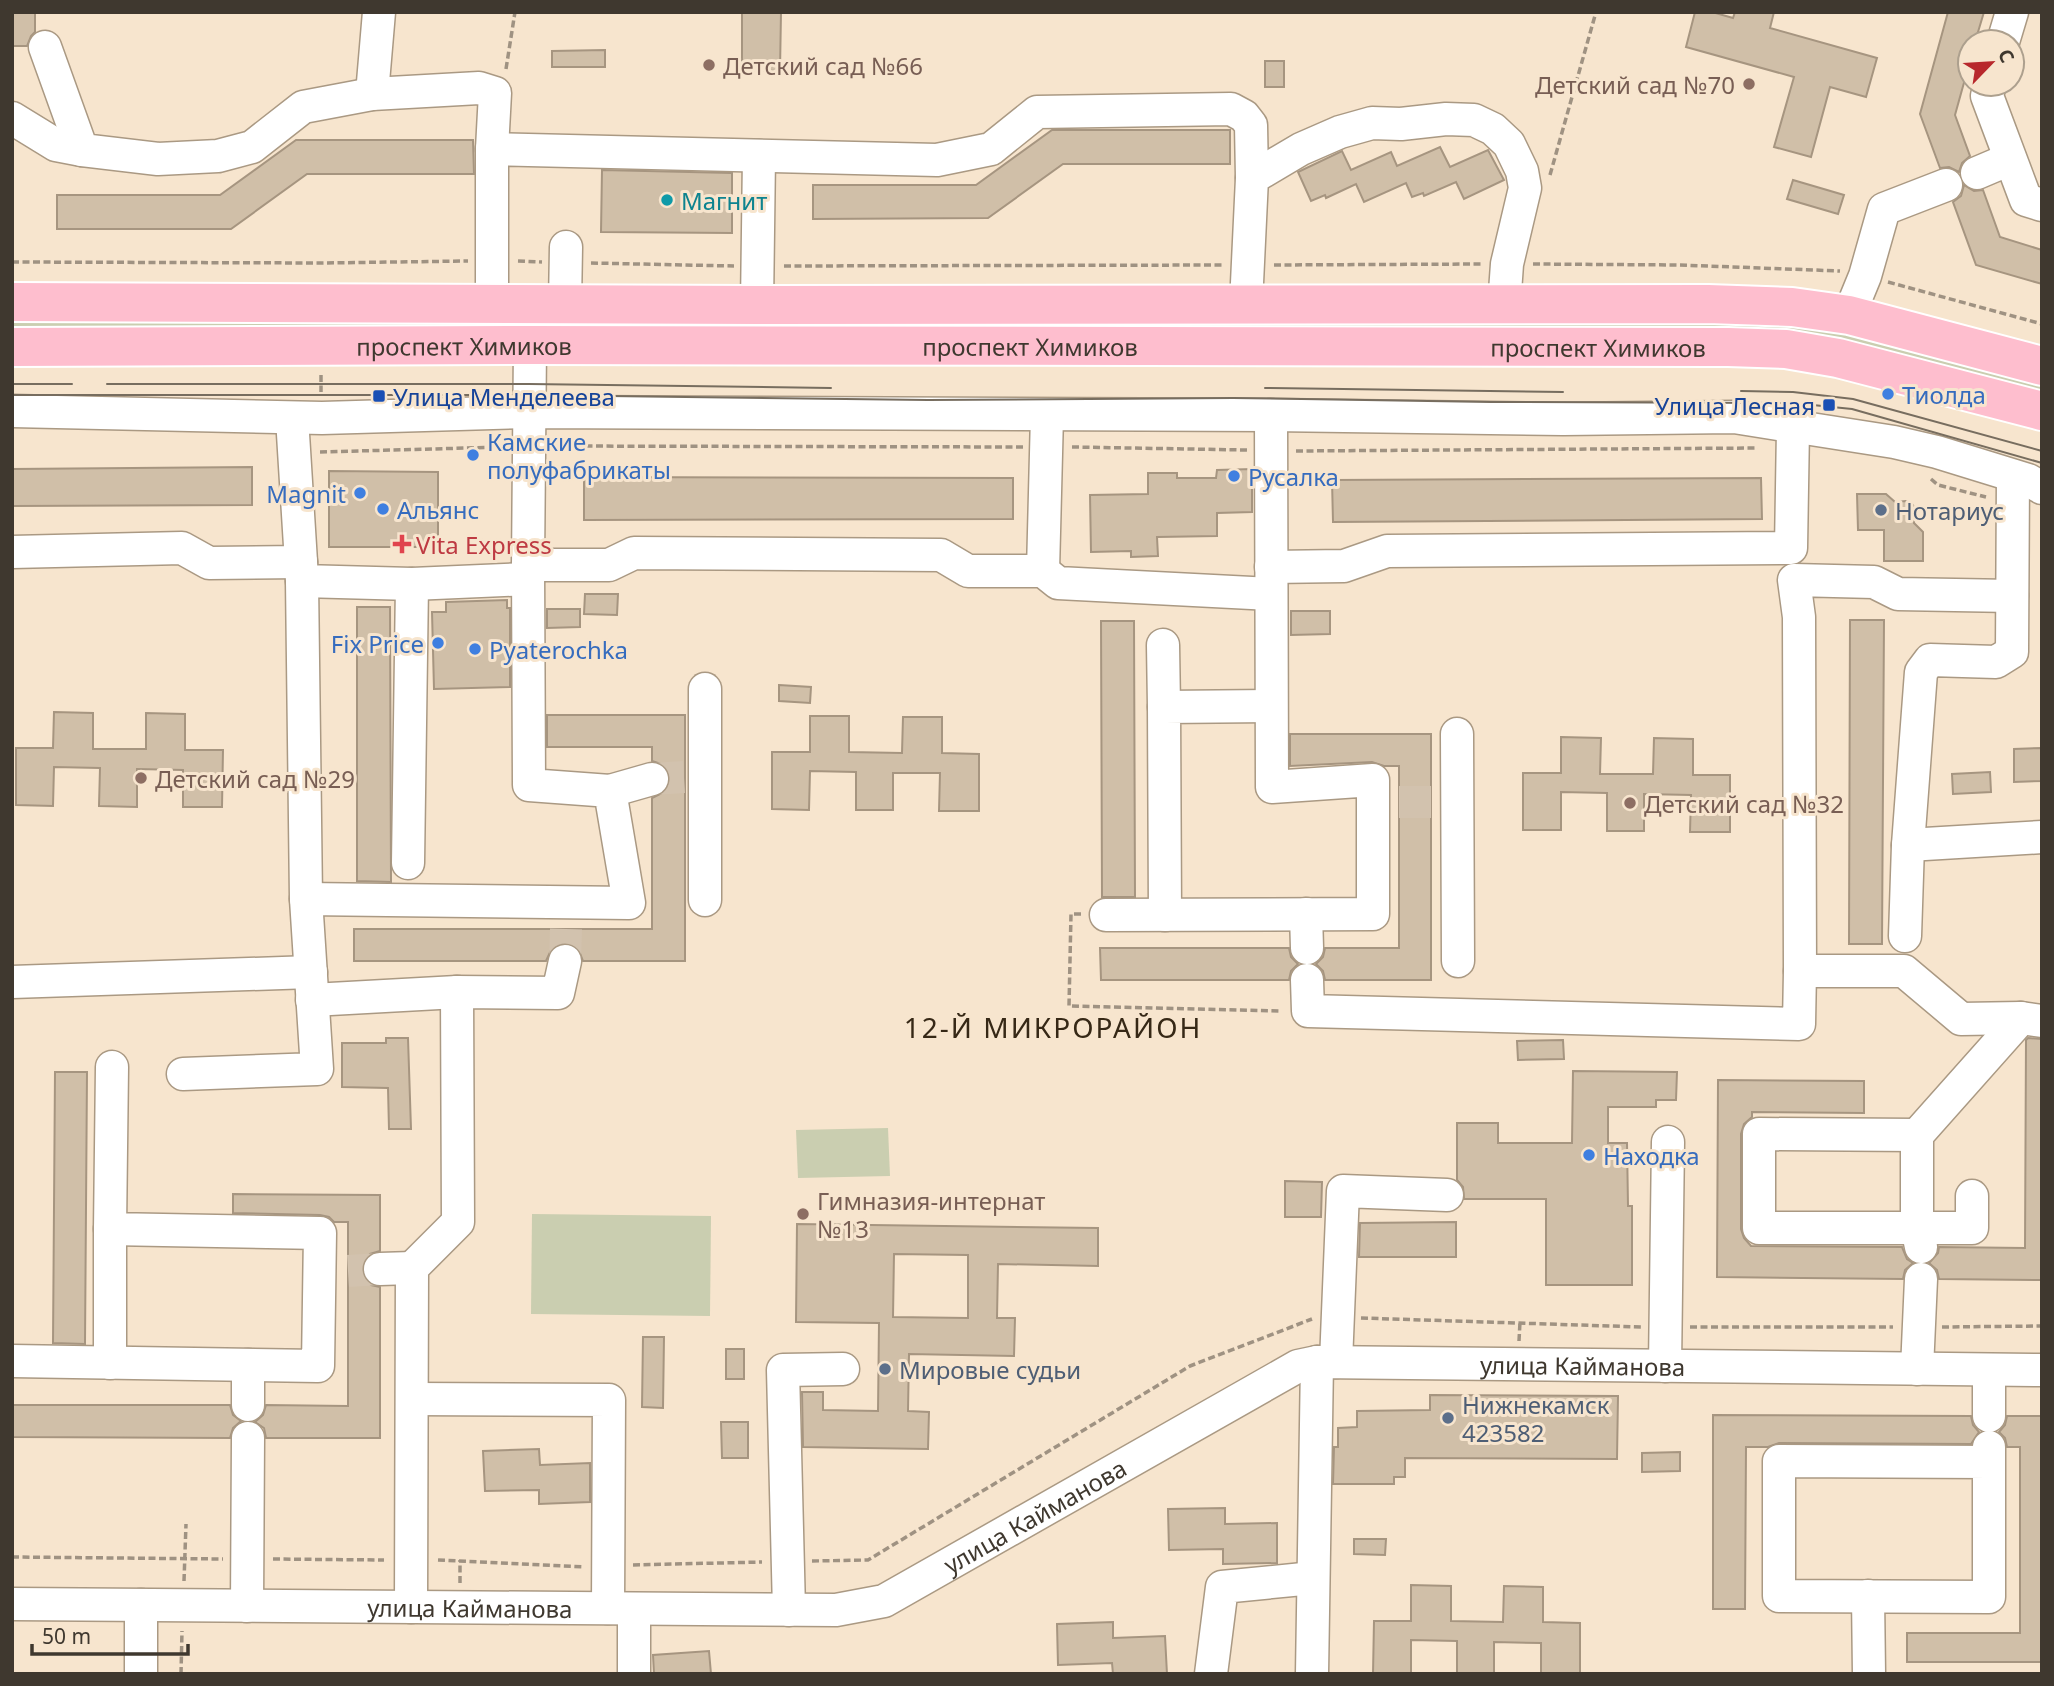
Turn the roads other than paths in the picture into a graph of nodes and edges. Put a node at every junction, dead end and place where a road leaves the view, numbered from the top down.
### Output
1 (379, 12) edge
2 (45, 47) dead end
3 (372, 93) junction
4 (1988, 98) edge
5 (12, 118) edge
6 (492, 149) junction
7 (82, 150) junction
8 (759, 156) junction
9 (2010, 159) junction
10 (1976, 173) dead end
11 (1252, 178) junction
12 (1946, 185) dead end
13 (2042, 205) edge
14 (566, 255) road end
15 (12, 302) edge
16 (492, 304) junction
17 (565, 304) junction
18 (1246, 304) junction
19 (757, 305) junction
20 (1504, 306) junction
21 (1849, 316) junction
22 (530, 345) junction
23 (12, 347) edge
24 (2042, 366) edge
25 (12, 411) edge
26 (2042, 411) edge
27 (528, 412) junction
28 (1047, 415) junction
29 (1271, 415) junction
30 (292, 418) junction
31 (1793, 438) junction
32 (2023, 489) edge
33 (1791, 548) junction
34 (12, 552) edge
35 (1043, 571) junction
36 (302, 572) junction
37 (528, 572) junction
38 (1794, 580) junction
39 (1271, 581) junction
40 (412, 584) junction
41 (2012, 596) junction
42 (1163, 645) dead end
43 (705, 689) dead end
44 (1271, 706) junction
45 (1164, 707) junction
46 (1457, 734) dead end
47 (652, 779) tunnel mouth
48 (610, 791) junction
49 (2042, 837) edge
50 (1908, 845) junction
51 (408, 863) dead end
52 (306, 899) junction
53 (705, 900) dead end
54 (1306, 914) junction
55 (1106, 915) road end
56 (1165, 915) junction
57 (1905, 936) dead end
58 (1307, 948) dead end
59 (565, 961) tunnel mouth
60 (1458, 961) dead end
61 (1800, 971) junction
62 (1307, 980) dead end
63 (12, 982) edge
64 (311, 986) junction
65 (457, 992) junction
66 (2031, 1019) edge
67 (112, 1067) dead end
68 (183, 1074) dead end
69 (1917, 1135) junction
70 (1668, 1142) dead end
71 (1447, 1195) dead end
72 (1972, 1196) dead end
73 (110, 1229) junction
74 (1919, 1237) junction
75 (412, 1268) junction
76 (380, 1269) tunnel mouth
77 (1921, 1279) dead end
78 (12, 1361) edge
79 (1327, 1362) junction
80 (110, 1363) junction
81 (248, 1365) junction
82 (1665, 1366) junction
83 (843, 1369) dead end
84 (1917, 1369) junction
85 (1989, 1370) junction
86 (2042, 1370) edge
87 (413, 1399) junction
88 (248, 1405) dead end
89 (1989, 1416) dead end
90 (248, 1438) dead end
91 (1313, 1578) junction
92 (1868, 1596) junction
93 (12, 1604) edge
94 (141, 1605) junction
95 (247, 1606) junction
96 (411, 1607) junction
97 (621, 1609) junction
98 (789, 1610) junction
99 (141, 1674) edge
100 (634, 1674) edge
101 (1211, 1674) edge
102 (1312, 1674) edge
103 (1868, 1674) edge

1 - 3 street
2 - 7 street
3 - 6 street
3 - 7 street
4 - 9 street
5 - 7 street
6 - 8 street
6 - 16 street
8 - 11 street
8 - 19 street
9 - 10 street
9 - 13 street
11 - 18 street
11 - 20 street
12 - 21 street
14 - 17 street
15 - 16 main road, проспект Химиков
16 - 17 main road, проспект Химиков
17 - 19 main road, проспект Химиков
18 - 19 main road, проспект Химиков
18 - 20 main road, проспект Химиков
20 - 21 main road, проспект Химиков
21 - 24 main road, проспект Химиков
22 - 23 main road, проспект Химиков
22 - 26 main road, проспект Химиков
22 - 27 street
25 - 30 street
27 - 28 street
27 - 30 street
27 - 37 street
28 - 29 street
28 - 35 street
29 - 31 street
29 - 39 street
30 - 36 street
31 - 32 street
31 - 33 street
32 - 41 street
33 - 38 street
33 - 39 street
34 - 36 street
35 - 37 street
35 - 39 street
36 - 40 street
36 - 52 street
37 - 40 street
37 - 48 street
38 - 41 street
38 - 61 street
39 - 44 street
40 - 51 street
41 - 50 street
42 - 45 street
43 - 53 street
44 - 45 street
44 - 54 street
45 - 56 street
46 - 60 street
47 - 48 street
48 - 52 street
49 - 50 street
50 - 57 street
52 - 64 street
54 - 56 street
54 - 58 street
55 - 56 street
59 - 65 street
61 - 62 street
61 - 66 street
63 - 64 street
64 - 65 street
64 - 68 street
65 - 75 street
66 - 69 street
67 - 73 street
69 - 74 street
69 - 74 street
70 - 82 street
71 - 79 street
72 - 74 street
73 - 80 street
73 - 81 street
75 - 76 street
75 - 87 street
77 - 84 street
78 - 80 street
79 - 82 street, улица Кайманова
79 - 91 street
79 - 98 street, улица Кайманова
80 - 81 street
81 - 88 street
82 - 84 street, улица Кайманова
83 - 98 street
84 - 85 street, улица Кайманова
85 - 86 street, улица Кайманова
85 - 89 street
87 - 96 street
87 - 97 street
90 - 95 street
91 - 101 street
91 - 102 street
92 - 92 street
92 - 103 street
93 - 94 street, улица Кайманова
94 - 95 street, улица Кайманова
94 - 99 street
95 - 96 street, улица Кайманова
96 - 97 street, улица Кайманова
97 - 98 street, улица Кайманова
97 - 100 street

